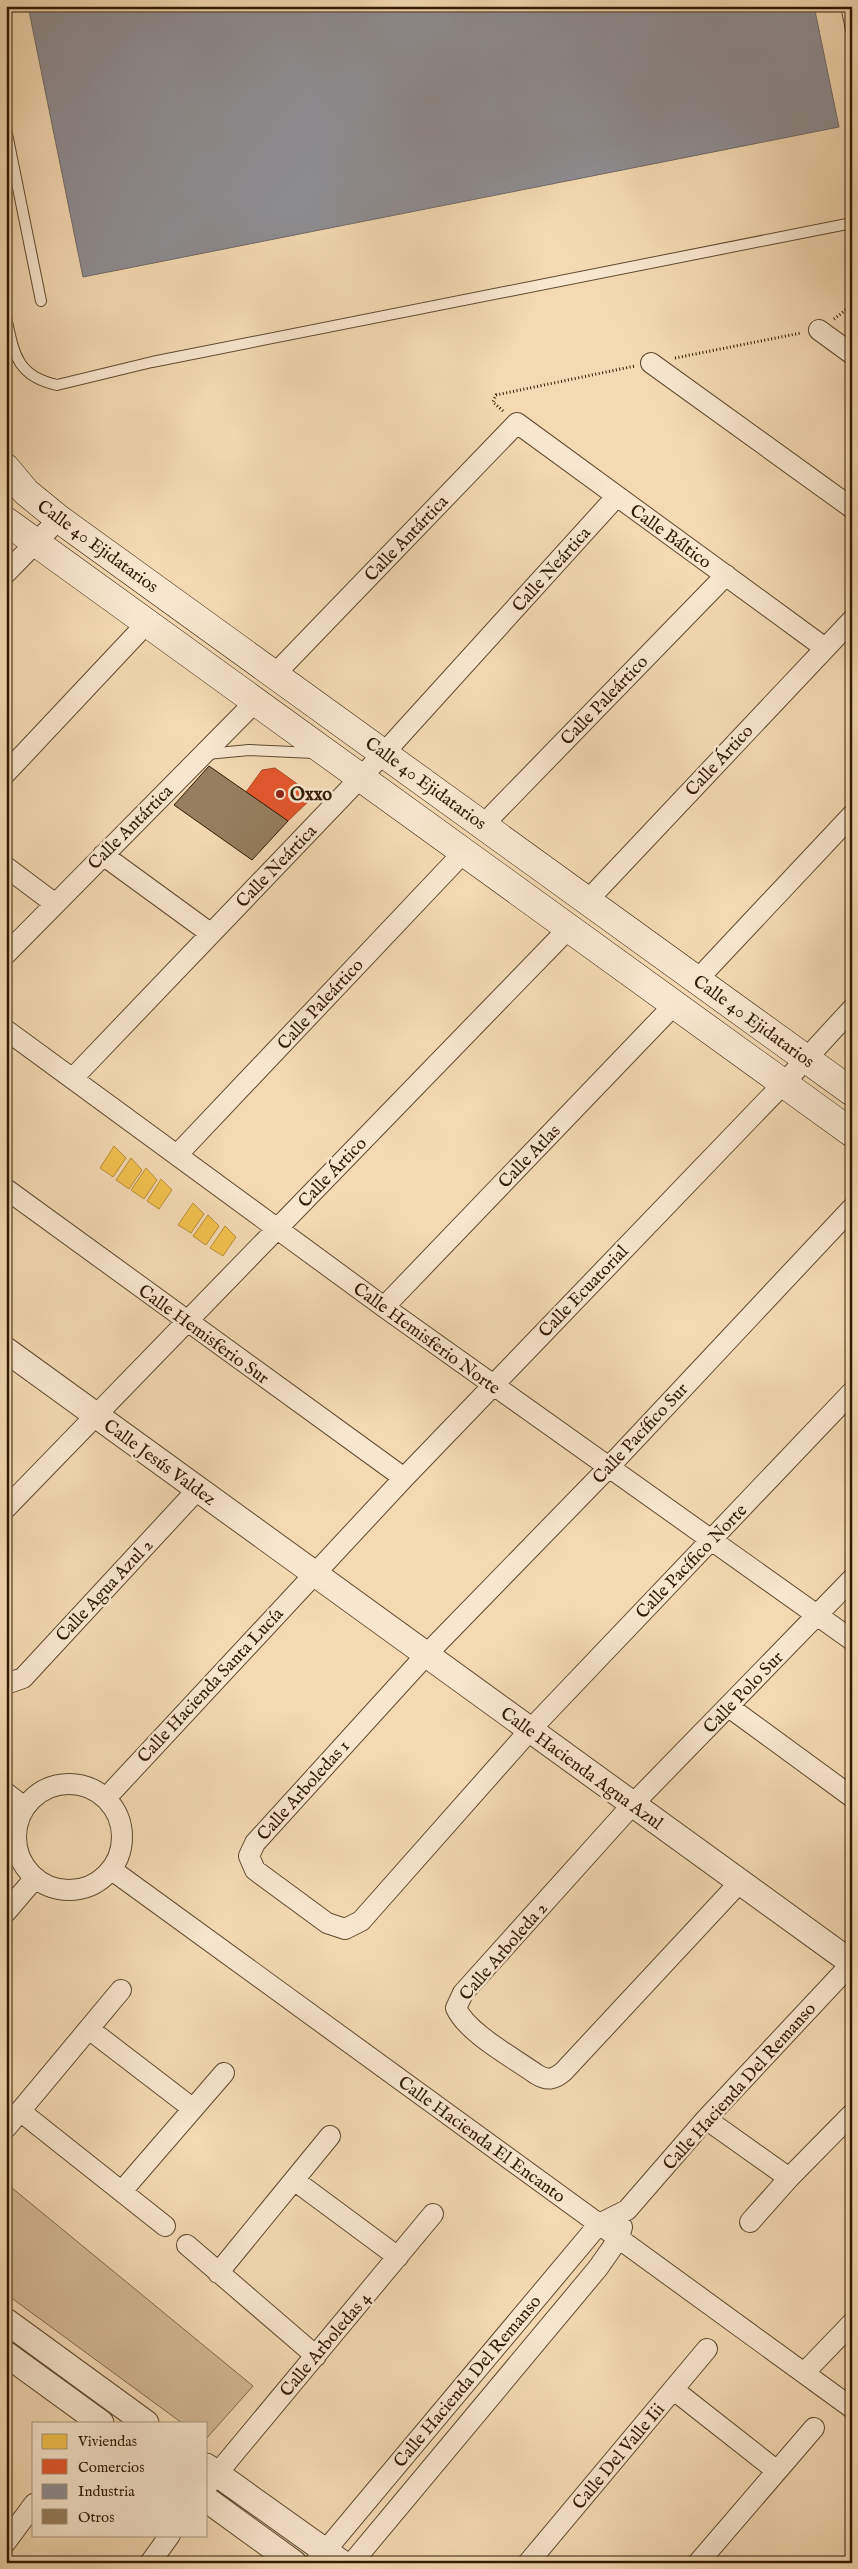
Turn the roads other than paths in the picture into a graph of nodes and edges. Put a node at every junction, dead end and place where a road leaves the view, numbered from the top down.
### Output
1 (846, 6) edge
2 (852, 34) edge
3 (6, 129) edge
4 (852, 223) edge
5 (41, 301) dead end
6 (6, 317) edge
7 (819, 330) dead end
8 (852, 354) edge
9 (651, 363) dead end
10 (517, 423) joint
11 (6, 468) edge
12 (617, 496) junction
13 (852, 508) edge
14 (59, 519) junction
15 (6, 521) edge
16 (35, 544) junction
17 (6, 573) edge
18 (726, 575) junction
19 (852, 620) edge
20 (146, 624) junction
21 (825, 648) junction
22 (275, 674) junction
23 (255, 702) junction
24 (384, 753) junction
25 (326, 754) junction
26 (203, 755) junction
27 (6, 772) edge
28 (360, 778) junction
29 (852, 815) edge
30 (483, 825) junction
31 (463, 853) junction
32 (102, 854) junction
33 (6, 867) edge
34 (587, 900) junction
35 (54, 903) junction
36 (568, 929) junction
37 (210, 933) junction
38 (6, 954) edge
39 (697, 980) junction
40 (674, 1005) junction
41 (852, 1009) edge
42 (6, 1030) edge
43 (805, 1058) junction
44 (74, 1078) junction
45 (783, 1084) junction
46 (852, 1092) edge
47 (852, 1133) edge
48 (177, 1155) junction
49 (6, 1189) edge
50 (852, 1208) edge
51 (277, 1228) junction
52 (384, 1307) junction
53 (187, 1322) junction
54 (6, 1350) edge
55 (492, 1385) junction
56 (852, 1392) edge
57 (96, 1415) junction
58 (608, 1468) junction
59 (404, 1478) junction
60 (198, 1489) junction
61 (6, 1508) edge
62 (711, 1540) junction
63 (313, 1573) junction
64 (852, 1579) edge
65 (817, 1615) junction
66 (852, 1640) edge
67 (426, 1655) junction
68 (6, 1684) edge
69 (729, 1707) junction
70 (530, 1730) junction
71 (6, 1793) edge
72 (852, 1797) edge
73 (106, 1798) junction
74 (633, 1804) junction
75 (24, 1807) junction
76 (112, 1870) junction
77 (34, 1878) junction
78 (740, 1882) junction
79 (6, 1912) edge
80 (852, 1963) edge
81 (121, 1990) dead end
82 (89, 2029) junction
83 (224, 2073) dead end
84 (192, 2108) junction
85 (20, 2111) junction
86 (852, 2114) edge
87 (706, 2119) junction
88 (6, 2128) edge
89 (330, 2136) dead end
90 (788, 2178) junction
91 (294, 2180) junction
92 (122, 2191) junction
93 (627, 2210) junction
94 (433, 2214) dead end
95 (750, 2222) dead end
96 (599, 2224) junction
97 (165, 2226) dead end
98 (619, 2238) junction
99 (187, 2245) dead end
100 (398, 2257) junction
101 (218, 2273) junction
102 (6, 2320) edge
103 (852, 2323) edge
104 (708, 2349) dead end
105 (6, 2354) edge
106 (316, 2356) junction
107 (804, 2373) junction
108 (674, 2390) junction
109 (852, 2408) edge
110 (96, 2421) edge
111 (145, 2422) edge
112 (814, 2428) dead end
113 (777, 2471) junction
114 (210, 2476) edge
115 (208, 2501) edge
116 (32, 2507) edge
117 (169, 2536) edge
118 (6, 2542) edge
119 (328, 2559) edge
120 (150, 2563) edge
121 (294, 2563) edge
122 (352, 2563) edge
123 (528, 2563) edge
124 (698, 2563) edge

1 - 2 lane
3 - 5 lane
4 - 6 lane
7 - 8 street
9 - 13 street
10 - 12 street, Calle Báltico
10 - 22 street, Calle Antártica
11 - 14 main road, Calle 40 Ejidatarios
12 - 18 street, Calle Báltico
12 - 24 street, Calle Neártica
14 - 16 street
14 - 22 main road, Calle 40 Ejidatarios
15 - 16 main road, Calle 40 Ejidatarios
16 - 17 street
16 - 20 main road, Calle 40 Ejidatarios
18 - 21 street, Calle Báltico
18 - 30 street, Calle Paleártico
19 - 21 street, Calle Ártico
20 - 23 main road, Calle 40 Ejidatarios
20 - 27 street
21 - 34 street, Calle Ártico
22 - 24 main road, Calle 40 Ejidatarios
23 - 25 main road, Calle 40 Ejidatarios
23 - 26 street, Calle Antártica
24 - 28 street, Calle Neártica
24 - 30 main road, Calle 40 Ejidatarios
25 - 26 lane
25 - 28 main road, Calle 40 Ejidatarios
26 - 32 street, Calle Antártica
28 - 31 main road, Calle 40 Ejidatarios
28 - 37 street, Calle Neártica
29 - 39 street
30 - 34 main road, Calle 40 Ejidatarios
31 - 36 main road, Calle 40 Ejidatarios
31 - 48 street, Calle Paleártico
32 - 35 street, Calle Antártica
32 - 37 street
33 - 35 street
34 - 39 main road, Calle 40 Ejidatarios
35 - 38 street, Calle Antártica
36 - 40 main road, Calle 40 Ejidatarios
36 - 51 street, Calle Ártico
37 - 44 street, Calle Neártica
39 - 43 main road, Calle 40 Ejidatarios
40 - 45 main road, Calle 40 Ejidatarios
40 - 52 street, Calle Atlas
41 - 43 street, Calle Ecuatorial
42 - 44 street, Calle Hemisferio Norte
43 - 45 street, Calle Ecuatorial
43 - 46 main road, Calle 40 Ejidatarios
44 - 48 street, Calle Hemisferio Norte
45 - 47 main road, Calle 40 Ejidatarios
45 - 55 street, Calle Ecuatorial
48 - 51 street, Calle Hemisferio Norte
49 - 53 street, Calle Hemisferio Sur
50 - 58 street, Calle Pacífico Sur
51 - 52 street, Calle Hemisferio Norte
51 - 53 street, Calle Ártico
52 - 55 street, Calle Hemisferio Norte
53 - 57 street, Calle Ártico
53 - 59 street, Calle Hemisferio Sur
54 - 57 street, Calle Jesús Valdez
55 - 58 street, Calle Hemisferio Norte
55 - 59 street, Calle Ecuatorial
56 - 62 street, Calle Pacífico Norte
57 - 60 street, Calle Jesús Valdez
57 - 61 street
58 - 62 street, Calle Hemisferio Norte
58 - 67 street, Calle Pacífico Sur
59 - 63 street, Calle Ecuatorial
60 - 63 street, Calle Jesús Valdez
60 - 68 street, Calle Agua Azul 2
62 - 65 street, Calle Hemisferio Norte
62 - 70 street, Calle Pacífico Norte
63 - 67 street, Calle Hacienda Agua Azul
63 - 73 street, Calle Hacienda Santa Lucía
64 - 65 street, Calle Polo Sur
65 - 66 street, Calle Hemisferio Norte
65 - 69 street, Calle Polo Sur
67 - 70 street, Calle Hacienda Agua Azul
67 - 70 street, Calle Arboledas 1
69 - 72 street
69 - 74 street, Calle Polo Sur
70 - 74 street, Calle Hacienda Agua Azul
71 - 75 street
73 - 75 street
73 - 76 street
74 - 78 street, Calle Hacienda Agua Azul
74 - 78 street, Calle Arboleda 2
75 - 77 street
76 - 77 street
76 - 96 street, Calle Hacienda El Encanto
77 - 79 street
78 - 80 street, Calle Hacienda Agua Azul
80 - 87 street, Calle Hacienda Del Remanso
81 - 82 street
82 - 84 street
82 - 85 street
83 - 84 street
84 - 92 street
85 - 88 street
85 - 92 street
86 - 90 street
87 - 90 street
87 - 93 street, Calle Hacienda Del Remanso
89 - 91 street
90 - 95 street
91 - 100 street
91 - 101 street
92 - 97 street
93 - 96 street, Calle Hacienda Del Remanso
93 - 98 street, Calle Hacienda Del Remanso
94 - 100 street, Calle Arboledas 4
96 - 98 street, Calle Hacienda El Encanto
96 - 119 street, Calle Hacienda Del Remanso
98 - 107 street, Calle Hacienda El Encanto
98 - 122 street, Calle Hacienda Del Remanso
99 - 101 street
100 - 106 street, Calle Arboledas 4
101 - 106 street
102 - 111 street
103 - 107 street
104 - 108 street, Calle Del Valle Iii
105 - 110 street
106 - 114 street, Calle Arboledas 4
107 - 109 street, Calle Hacienda El Encanto
108 - 113 street
108 - 123 street, Calle Del Valle Iii
112 - 113 street
113 - 124 street
114 - 119 street
115 - 121 street
116 - 118 street
117 - 120 street

